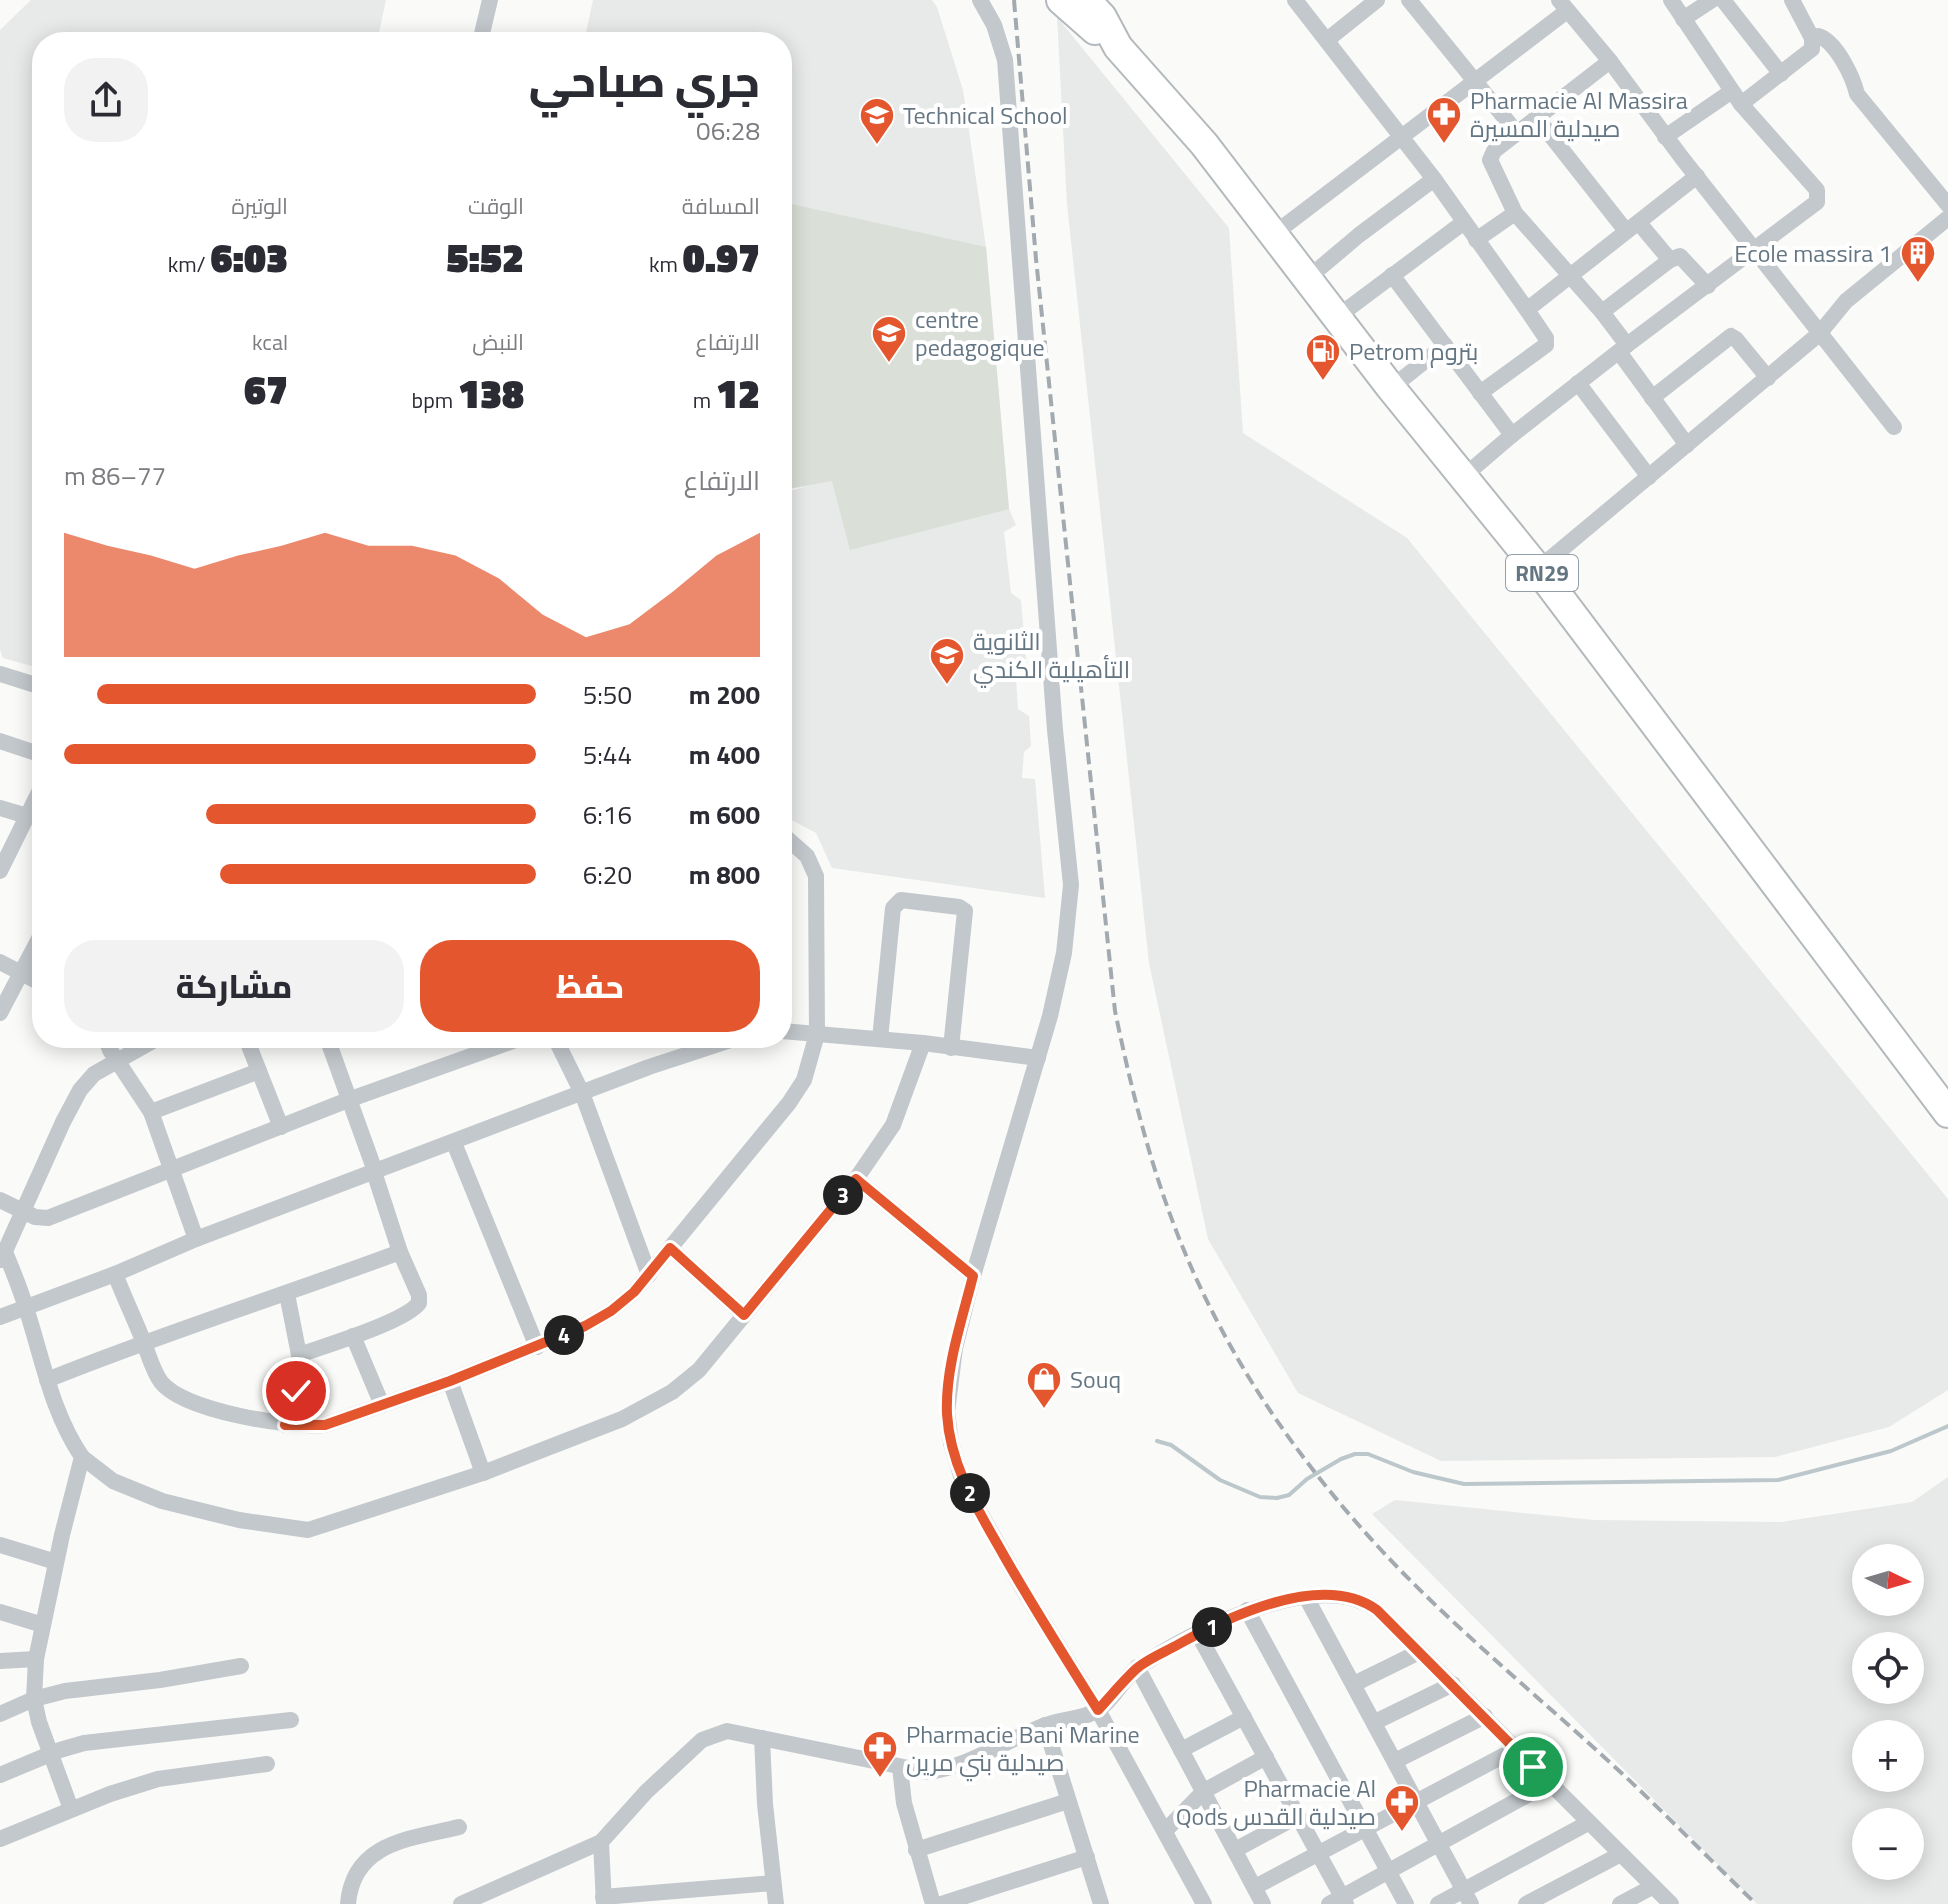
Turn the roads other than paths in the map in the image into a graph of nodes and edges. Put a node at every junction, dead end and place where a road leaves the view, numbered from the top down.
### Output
1 (490, 0) edge
2 (980, 0) edge
3 (1061, 0) edge
4 (1086, 0) edge
5 (1295, 0) edge
6 (1377, 0) edge
7 (1409, 0) edge
8 (1671, 0) edge
9 (1712, 0) edge
10 (1723, 0) edge
11 (1792, 0) edge
12 (1563, 5) edge
13 (1683, 19) junction
14 (482, 32) edge
15 (1812, 38) junction
16 (1327, 40) junction
17 (1118, 47) junction
18 (1610, 61) junction
19 (1781, 74) junction
20 (1475, 82) junction
21 (1736, 97) junction
22 (1537, 118) junction
23 (1517, 133) junction
24 (1665, 137) junction
25 (1403, 138) junction
26 (1697, 176) junction
27 (1434, 179) junction
28 (1948, 205) edge
29 (1515, 213) junction
30 (1948, 218) edge
31 (1464, 222) junction
32 (1632, 227) junction
33 (1274, 234) junction
34 (1476, 240) junction
35 (1754, 251) junction
36 (1670, 260) junction
37 (1392, 275) junction
38 (1569, 276) junction
39 (1308, 278) junction
40 (1708, 286) junction
41 (1525, 307) junction
42 (1602, 312) junction
43 (1337, 317) junction
44 (1819, 334) junction
45 (1445, 345) junction
46 (1623, 348) junction
47 (1768, 378) junction
48 (1578, 383) junction
49 (1391, 388) junction
50 (1480, 393) junction
51 (1652, 398) junction
52 (1894, 427) dead end
53 (1512, 435) junction
54 (1687, 445) junction
55 (1463, 477) junction
56 (1649, 477) junction
57 (1538, 569) junction
58 (0, 674) edge
59 (32, 684) edge
60 (0, 741) edge
61 (32, 752) edge
62 (32, 806) edge
63 (0, 808) edge
64 (27, 816) junction
65 (792, 843) edge
66 (0, 871) edge
67 (32, 954) edge
68 (0, 962) edge
69 (22, 974) junction
70 (32, 979) edge
71 (0, 1013) edge
72 (792, 1032) edge
73 (817, 1034) junction
74 (880, 1039) junction
75 (923, 1043) junction
76 (109, 1048) edge
77 (138, 1048) edge
78 (250, 1048) edge
79 (330, 1048) edge
80 (493, 1048) edge
81 (560, 1048) edge
82 (707, 1048) edge
83 (951, 1048) junction
84 (1038, 1058) junction
85 (119, 1062) junction
86 (259, 1071) junction
87 (582, 1093) junction
88 (348, 1100) junction
89 (151, 1112) junction
90 (1948, 1113) edge
91 (281, 1127) junction
92 (454, 1143) junction
93 (172, 1169) junction
94 (374, 1172) junction
95 (856, 1179) junction
96 (0, 1200) edge
97 (23, 1212) junction
98 (196, 1239) junction
99 (670, 1248) junction
100 (400, 1252) junction
101 (3, 1257) edge
102 (115, 1274) junction
103 (649, 1275) junction
104 (973, 1276) junction
105 (287, 1294) junction
106 (26, 1309) junction
107 (744, 1315) junction
108 (0, 1317) edge
109 (353, 1336) junction
110 (143, 1342) junction
111 (537, 1347) junction
112 (299, 1355) junction
113 (47, 1380) junction
114 (450, 1381) junction
115 (382, 1405) junction
116 (285, 1425) junction
117 (82, 1457) junction
118 (483, 1473) junction
119 (0, 1545) edge
120 (56, 1562) junction
121 (1306, 1597) junction
122 (1247, 1610) junction
123 (0, 1612) edge
124 (43, 1625) junction
125 (1198, 1634) junction
126 (1419, 1652) junction
127 (36, 1659) junction
128 (0, 1661) edge
129 (241, 1666) dead end
130 (1137, 1667) junction
131 (1354, 1684) junction
132 (1453, 1684) junction
133 (34, 1699) junction
134 (1098, 1710) junction
135 (0, 1714) edge
136 (1485, 1716) junction
137 (1244, 1717) junction
138 (291, 1720) dead end
139 (1375, 1722) junction
140 (1045, 1725) junction
141 (762, 1738) junction
142 (1516, 1749) junction
143 (1181, 1750) junction
144 (50, 1755) junction
145 (1266, 1757) junction
146 (1395, 1761) junction
147 (267, 1764) dead end
148 (900, 1767) junction
149 (0, 1775) edge
150 (1549, 1783) junction
151 (1204, 1791) junction
152 (1068, 1801) junction
153 (1417, 1801) junction
154 (71, 1809) junction
155 (1298, 1816) junction
156 (1588, 1823) junction
157 (459, 1827) dead end
158 (1365, 1828) junction
159 (1165, 1831) junction
160 (0, 1839) edge
161 (601, 1842) junction
162 (1439, 1844) junction
163 (916, 1850) junction
164 (1235, 1850) junction
165 (1318, 1853) junction
166 (1621, 1854) junction
167 (1087, 1857) junction
168 (1389, 1873) junction
169 (773, 1883) junction
170 (1255, 1887) junction
171 (1652, 1887) junction
172 (1467, 1897) edge
173 (603, 1901) edge
174 (1339, 1902) edge
175 (348, 1904) edge
176 (461, 1904) edge
177 (776, 1904) edge
178 (933, 1904) edge
179 (941, 1904) edge
180 (1101, 1904) edge
181 (1204, 1904) edge
182 (1263, 1904) edge
183 (1406, 1904) edge
184 (1438, 1904) edge
185 (1526, 1904) edge
186 (1620, 1904) edge
187 (1671, 1904) edge

1 - 14 street
2 - 84 street
3 - 17 highway, RN29
4 - 17 highway, RN29
5 - 16 street
6 - 16 street
7 - 20 street
8 - 13 street
9 - 13 street
10 - 19 street
11 - 15 street
12 - 18 street
12 - 20 street
13 - 21 street
15 - 19 street
15 - 28 street
16 - 25 street
17 - 33 highway, RN29
18 - 22 street
18 - 24 street
19 - 21 street
20 - 23 street
20 - 25 street
21 - 24 street
21 - 35 street
22 - 23 street
22 - 32 street
23 - 29 street
24 - 26 street
25 - 27 street
25 - 33 street
26 - 32 street
26 - 35 street
27 - 31 street
27 - 39 street
29 - 34 street
29 - 38 street
30 - 44 street
31 - 34 street
31 - 37 street
32 - 36 street
32 - 38 street
33 - 39 highway, RN29
34 - 41 street
35 - 40 street
35 - 44 street
36 - 40 street
36 - 42 street
37 - 43 street
37 - 45 street
38 - 41 street
38 - 42 street
39 - 43 highway, RN29
40 - 46 street
41 - 50 street
42 - 46 street
43 - 49 highway, RN29
44 - 47 street
44 - 52 street
45 - 49 street
45 - 50 street
46 - 48 street
46 - 51 street
47 - 51 street
47 - 54 street
48 - 53 street
48 - 56 street
49 - 55 highway, RN29
50 - 53 street
51 - 54 street
53 - 55 street
54 - 56 street
55 - 57 highway, RN29
56 - 57 street
57 - 90 highway, RN29
58 - 59 street
60 - 61 street
62 - 64 street
63 - 64 street
64 - 66 street
65 - 73 street
67 - 69 street
68 - 69 street
69 - 70 street
69 - 71 street
72 - 73 street
73 - 74 street
73 - 99 street
74 - 75 street
74 - 83 street
75 - 83 street
75 - 95 street
76 - 85 street
77 - 85 street
78 - 86 street
79 - 88 street
80 - 88 street
81 - 87 street
82 - 87 street
83 - 84 street
84 - 104 street
85 - 89 street
85 - 97 street
86 - 89 street
86 - 91 street
87 - 92 street
87 - 103 street
88 - 91 street
88 - 94 street
89 - 93 street
91 - 93 street
92 - 94 street
92 - 111 street
93 - 97 street
93 - 98 street
94 - 98 street
94 - 100 street
95 - 104 street
95 - 107 street
96 - 97 street
97 - 101 street
98 - 102 street
99 - 103 street
99 - 107 street
100 - 105 street
100 - 109 street
101 - 106 street
102 - 106 street
102 - 110 street
103 - 111 street
104 - 134 street
105 - 110 street
105 - 112 street
106 - 108 street
106 - 113 street
107 - 118 street
109 - 112 street
109 - 115 street
110 - 113 street
110 - 116 street
111 - 114 street
112 - 116 street
113 - 117 street
114 - 115 street
114 - 118 street
115 - 116 street
117 - 118 street
117 - 120 street
119 - 120 street
120 - 124 street
121 - 122 street
121 - 126 street
121 - 131 street
122 - 125 street
122 - 158 street
123 - 124 street
124 - 127 street
125 - 130 street
125 - 137 street
126 - 131 street
126 - 132 street
127 - 128 street
127 - 133 street
129 - 133 street
130 - 134 street
130 - 143 street
131 - 139 street
132 - 136 street
132 - 139 street
133 - 135 street
133 - 144 street
134 - 140 street
134 - 159 street
136 - 142 street
136 - 146 street
137 - 143 street
137 - 145 street
138 - 144 street
139 - 146 street
140 - 148 street
140 - 152 street
141 - 148 street
141 - 161 street
141 - 169 street
142 - 150 street
142 - 153 street
143 - 151 street
144 - 149 street
144 - 154 street
145 - 151 street
145 - 155 street
146 - 153 street
147 - 154 street
148 - 163 street
150 - 156 street
150 - 162 street
151 - 159 street
151 - 164 street
152 - 163 street
152 - 167 street
153 - 158 street
153 - 162 street
154 - 160 street
155 - 164 street
155 - 165 street
156 - 166 street
156 - 172 street
157 - 175 street
158 - 165 street
158 - 168 street
159 - 181 street
161 - 173 street
161 - 176 street
162 - 168 street
162 - 172 street
163 - 178 street
164 - 170 street
165 - 170 street
165 - 174 street
166 - 171 street
166 - 185 street
167 - 179 street
167 - 180 street
168 - 174 street
168 - 183 street
169 - 173 street
169 - 177 street
170 - 182 street
171 - 186 street
171 - 187 street
172 - 184 street

